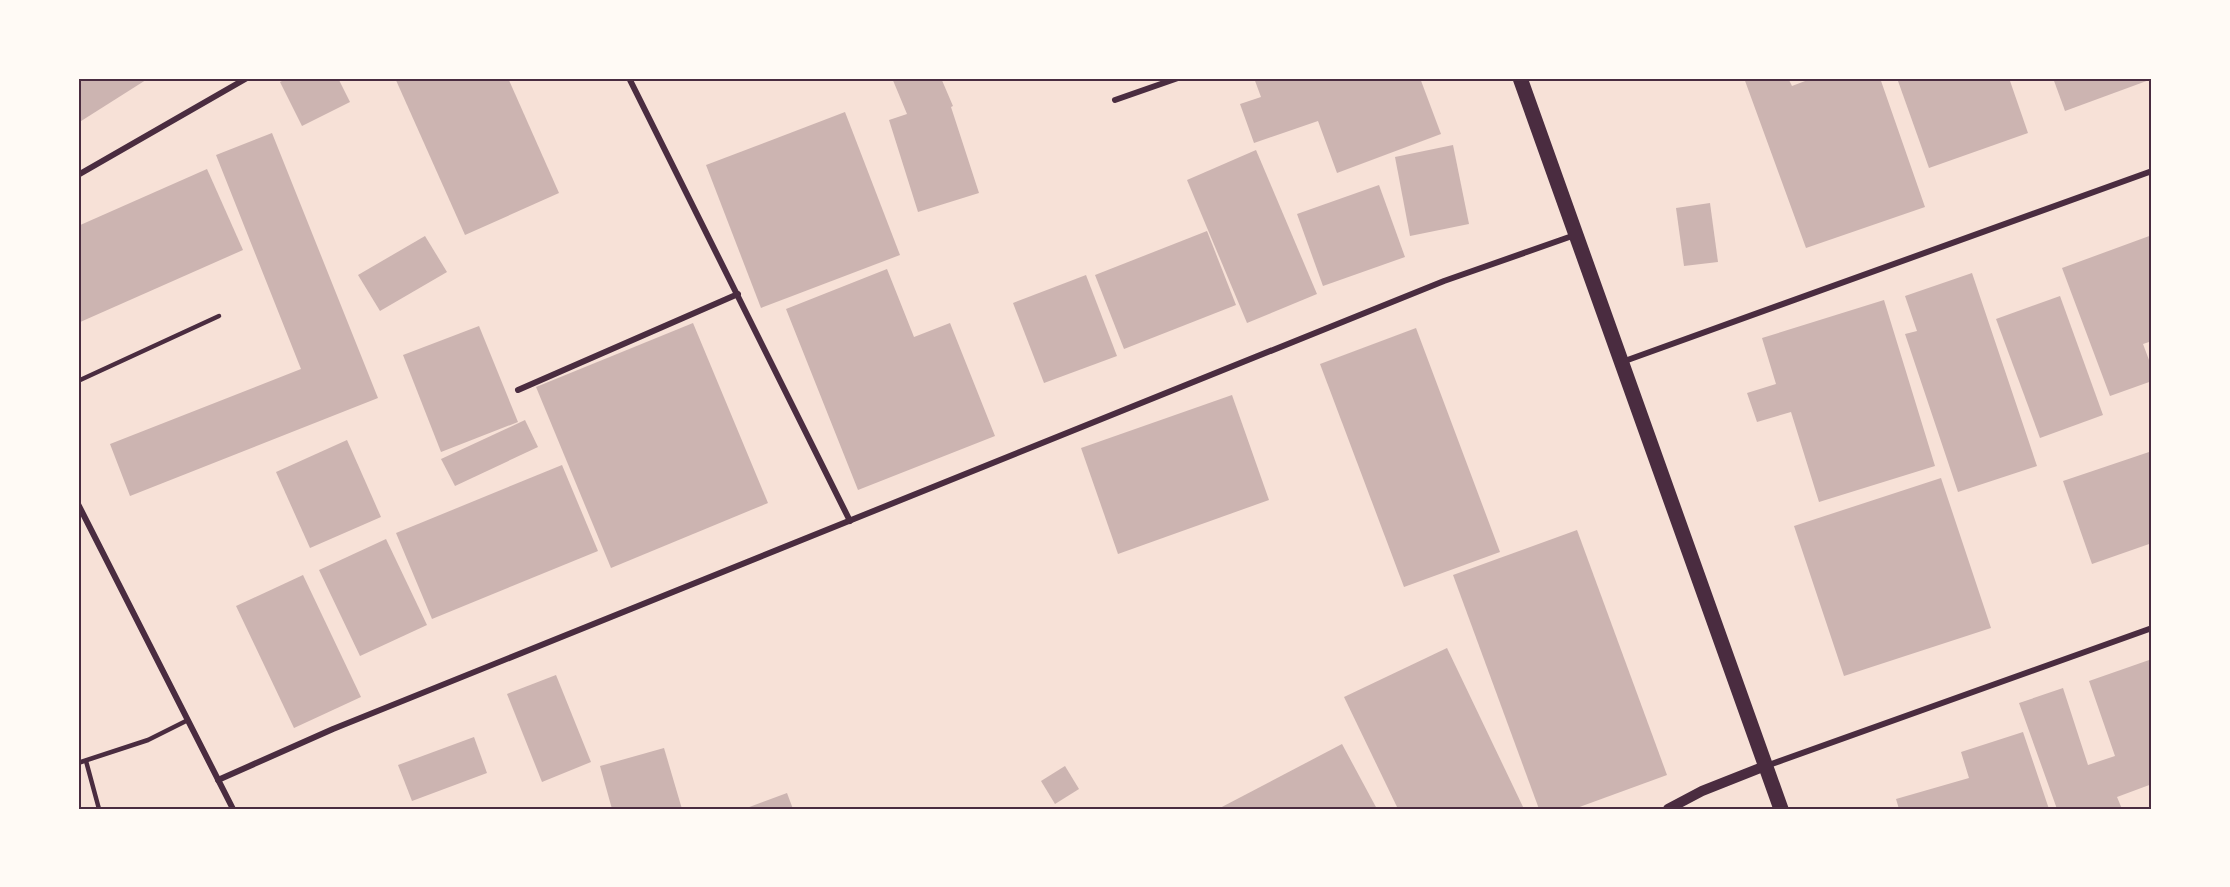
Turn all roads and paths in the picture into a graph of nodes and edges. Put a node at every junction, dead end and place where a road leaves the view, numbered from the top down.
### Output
1 (247, 78) edge
2 (629, 78) edge
3 (1178, 78) edge
4 (1520, 78) edge
5 (1115, 100) dead end
6 (2152, 171) edge
7 (78, 176) edge
8 (1576, 235) junction
9 (738, 294) junction
10 (219, 316) dead end
11 (1621, 362) junction
12 (78, 381) edge
13 (518, 390) dead end
14 (78, 504) edge
15 (850, 521) junction
16 (2152, 628) edge
17 (189, 720) junction
18 (86, 761) junction
19 (78, 763) edge
20 (1765, 766) junction
21 (218, 780) junction
22 (99, 809) edge
23 (233, 809) edge
24 (1668, 809) edge
25 (1781, 809) edge

1 - 7 street
2 - 9 street
3 - 5 street
4 - 8 main road
6 - 11 street
8 - 11 main road
8 - 15 street
9 - 13 street
9 - 15 street
10 - 12 lane
11 - 20 main road
14 - 17 street
15 - 21 street
16 - 20 street
17 - 18 lane
17 - 21 street
18 - 19 lane
18 - 22 lane
20 - 24 street
20 - 25 main road
21 - 23 street

